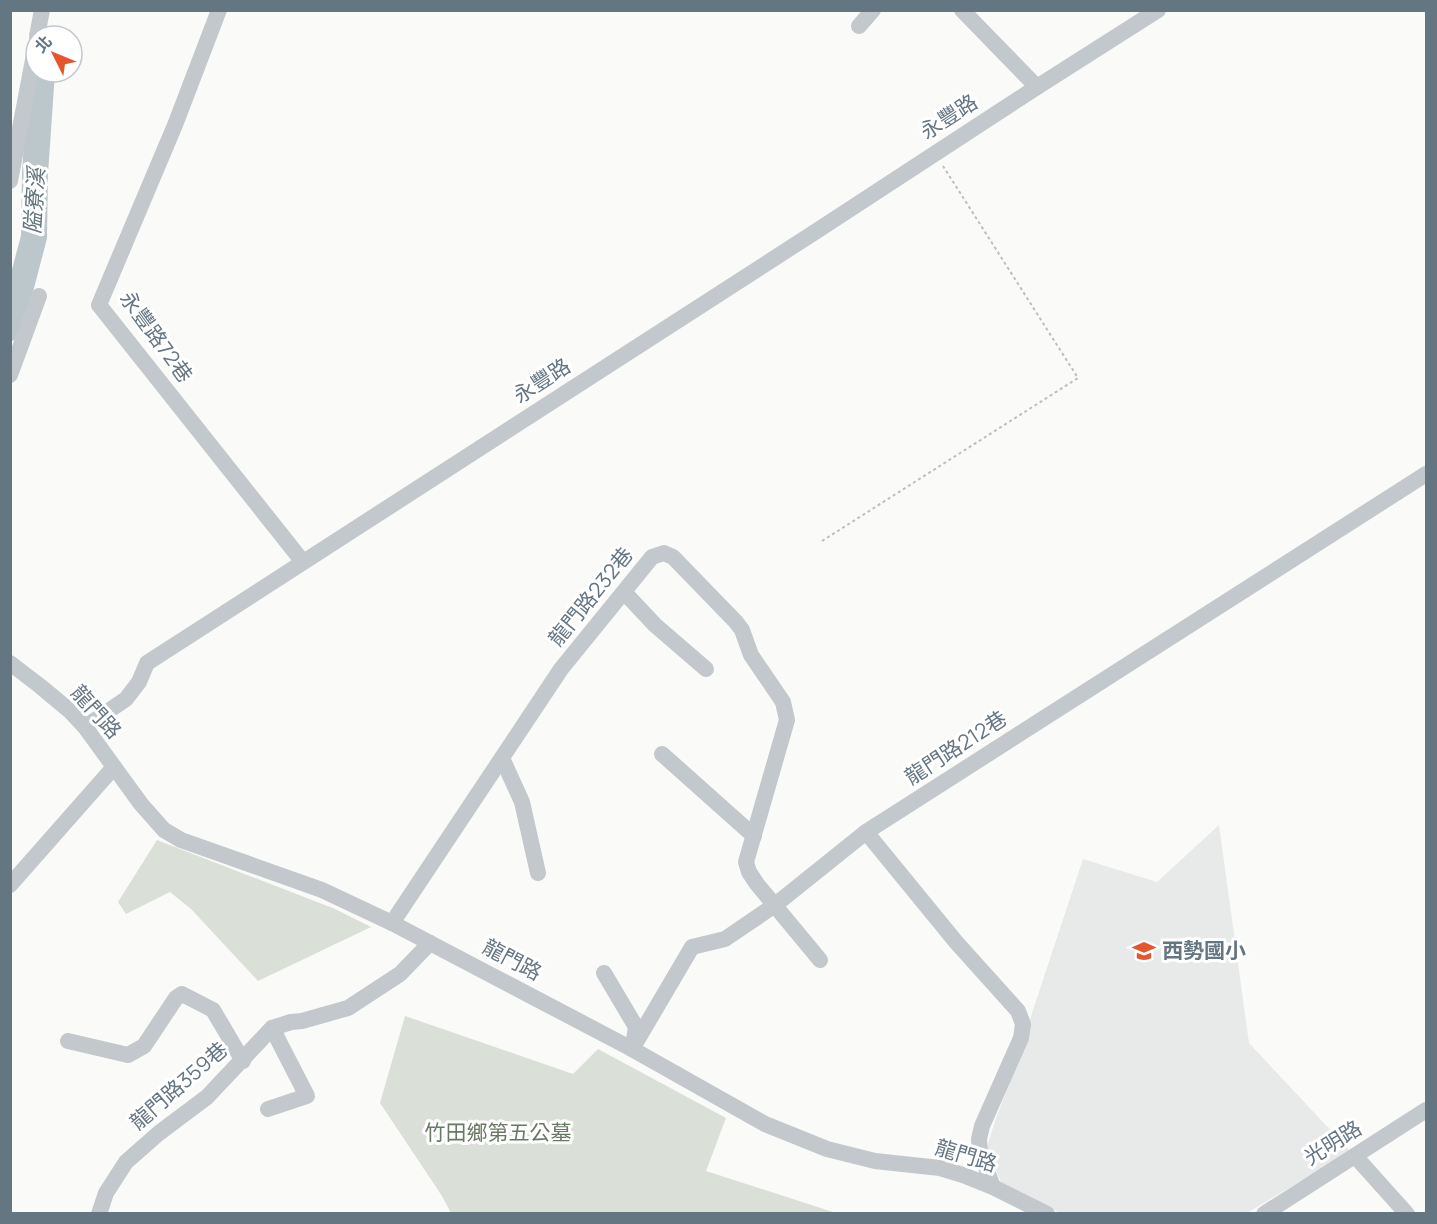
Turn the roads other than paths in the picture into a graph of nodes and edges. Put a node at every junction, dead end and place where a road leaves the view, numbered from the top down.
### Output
1 (219, 10) edge
2 (873, 10) edge
3 (962, 10) edge
4 (1158, 10) edge
5 (859, 26) dead end
6 (28, 84) edge
7 (1037, 87) junction
8 (10, 181) edge
9 (39, 296) dead end
10 (10, 375) edge
11 (1426, 474) edge
12 (303, 562) junction
13 (624, 592) junction
14 (10, 663) edge
15 (706, 669) dead end
16 (85, 727) junction
17 (662, 754) dead end
18 (502, 758) junction
19 (114, 767) junction
20 (866, 832) junction
21 (754, 836) junction
22 (538, 873) dead end
23 (10, 885) edge
24 (775, 904) junction
25 (392, 923) junction
26 (430, 943) junction
27 (820, 960) dead end
28 (604, 973) dead end
29 (272, 1028) junction
30 (68, 1041) dead end
31 (632, 1049) junction
32 (243, 1061) junction
33 (268, 1109) dead end
34 (1426, 1110) edge
35 (1355, 1156) junction
36 (993, 1186) junction
37 (99, 1214) edge
38 (1047, 1214) edge
39 (1264, 1214) edge
40 (1407, 1214) edge

1 - 12 street, 永豐路72巷
2 - 5 street
3 - 7 street
4 - 7 street, 永豐路
6 - 8 street
7 - 12 street, 永豐路
9 - 10 street
11 - 20 street, 龍門路212巷
12 - 16 street, 永豐路
13 - 15 street
13 - 18 street, 龍門路232巷
13 - 21 street, 龍門路232巷
14 - 16 street, 龍門路
16 - 19 street, 龍門路
17 - 21 street
18 - 22 street
18 - 25 street, 龍門路232巷
19 - 23 street
19 - 25 street, 龍門路
20 - 24 street, 龍門路212巷
20 - 36 street
21 - 24 street
24 - 27 street
24 - 31 street, 龍門路212巷
25 - 26 street, 龍門路
26 - 29 street
26 - 31 street, 龍門路
28 - 31 street
29 - 32 street, 龍門路359巷
29 - 33 street
30 - 32 street
31 - 36 street, 龍門路
32 - 37 street, 龍門路359巷
34 - 35 street, 光明路
35 - 39 street, 光明路
35 - 40 street
36 - 38 street, 龍門路

